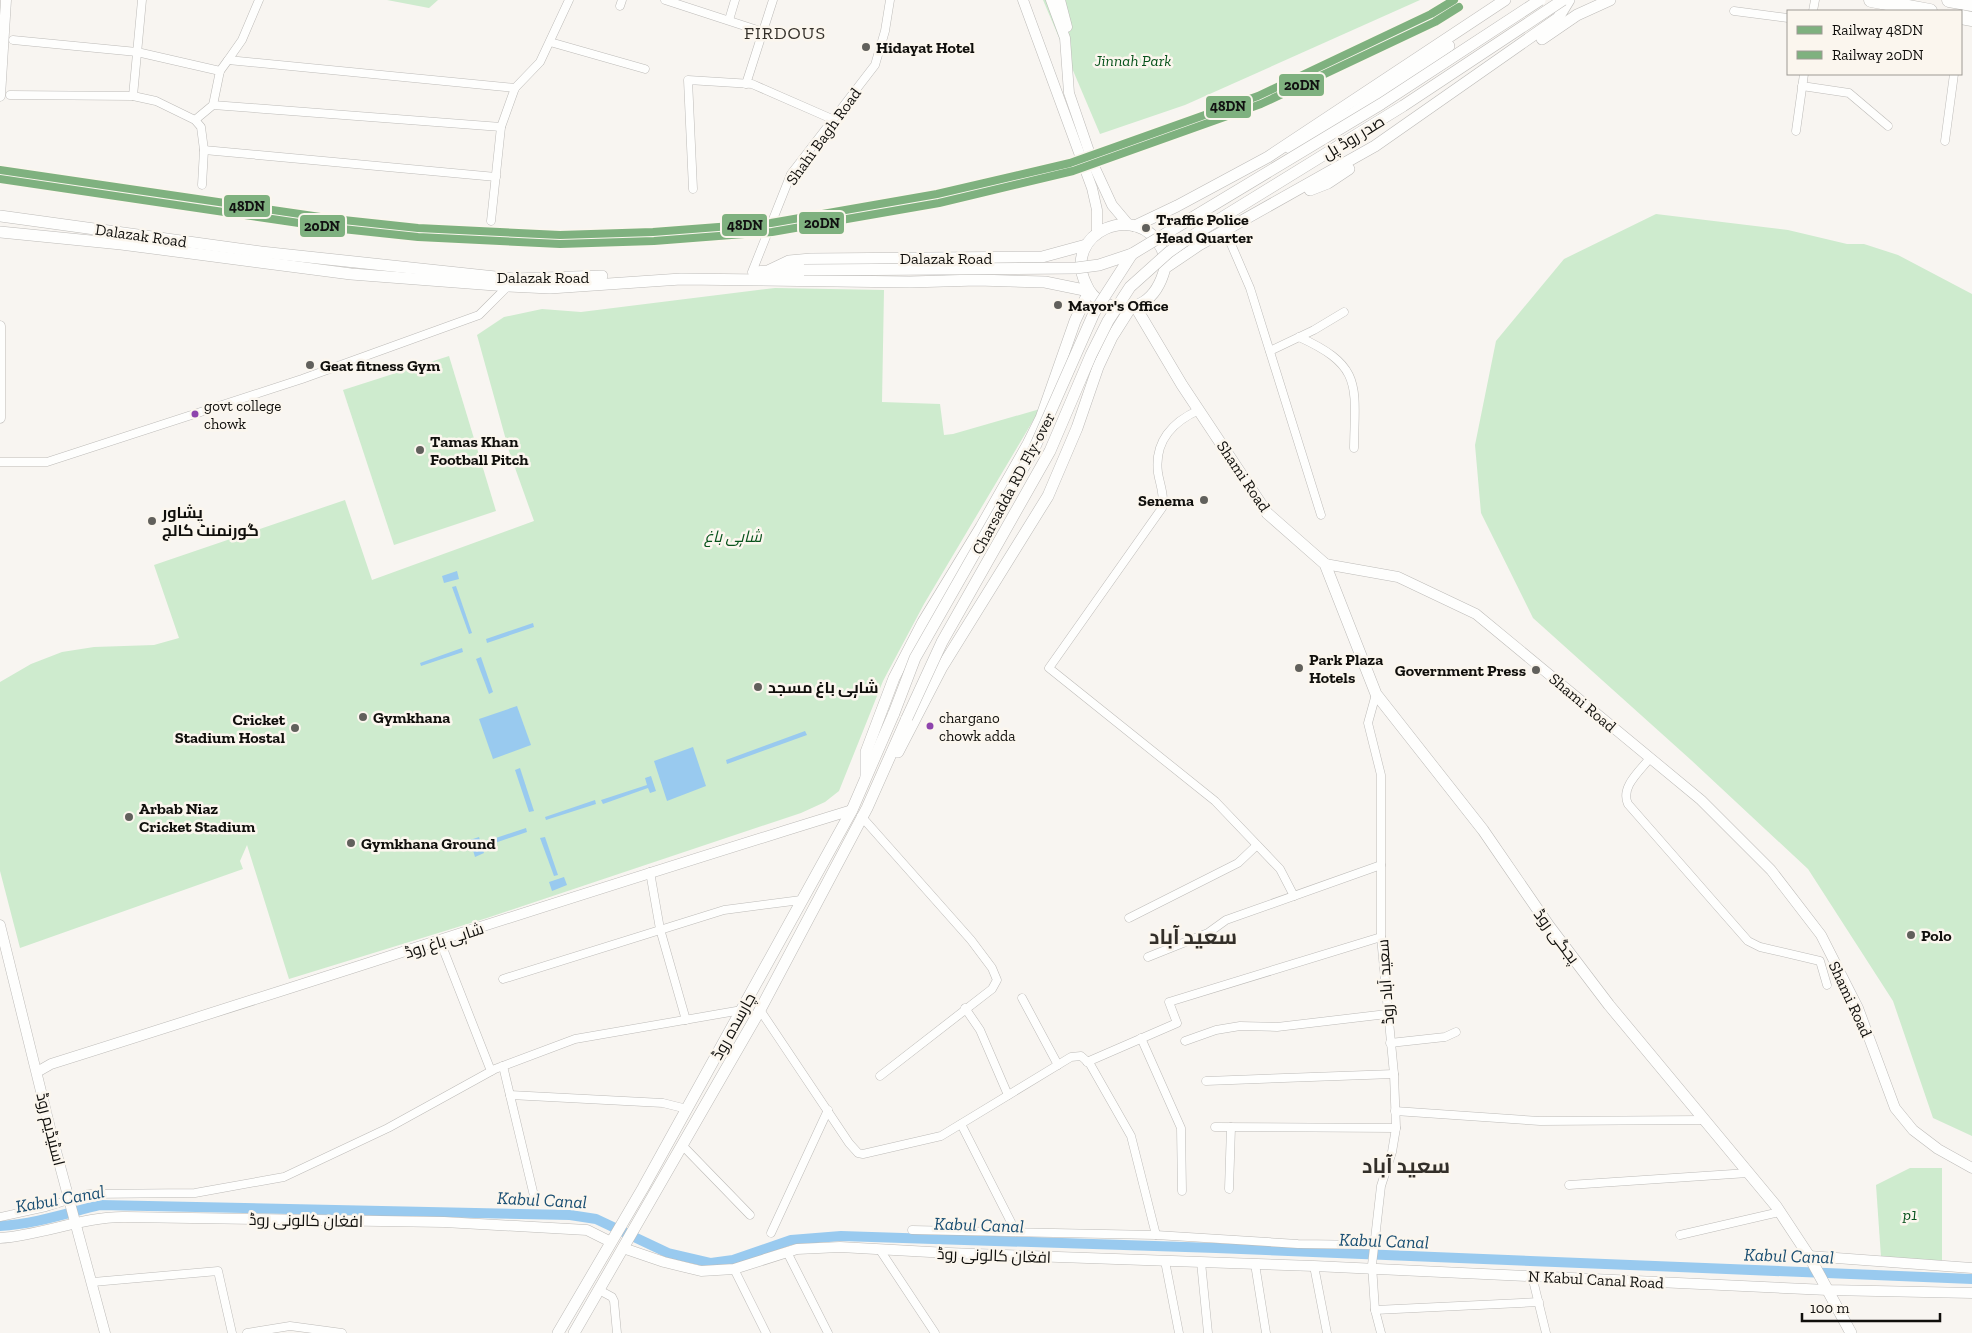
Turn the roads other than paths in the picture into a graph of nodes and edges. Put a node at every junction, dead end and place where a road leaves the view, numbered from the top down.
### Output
1 (6, 0) edge
2 (142, 0) edge
3 (259, 0) edge
4 (665, 0) edge
5 (699, 0) edge
6 (735, 0) edge
7 (773, 0) edge
8 (890, 0) edge
9 (1023, 0) edge
10 (1051, 0) edge
11 (1060, 0) edge
12 (1505, 0) edge
13 (1515, 0) edge
14 (1540, 0) edge
15 (1563, 0) edge
16 (1569, 0) edge
17 (1610, 0) edge
18 (1871, 0) edge
19 (1949, 0) edge
20 (566, 1) edge
21 (1972, 4) edge
22 (696, 10) junction
23 (1925, 10) edge
24 (1734, 11) dead end
25 (1787, 18) edge
26 (728, 20) junction
27 (763, 32) junction
28 (14, 40) dead end
29 (550, 42) junction
30 (1067, 47) junction
31 (137, 52) junction
32 (228, 60) junction
33 (645, 68) dead end
34 (220, 71) junction
35 (1804, 75) edge
36 (1954, 75) edge
37 (746, 84) junction
38 (1802, 86) junction
39 (515, 88) junction
40 (5, 95) edge
41 (132, 96) junction
42 (213, 105) junction
43 (832, 119) junction
44 (195, 120) junction
45 (1888, 126) dead end
46 (500, 127) junction
47 (1796, 132) dead end
48 (1080, 139) junction
49 (1945, 141) dead end
50 (204, 150) junction
51 (1268, 156) junction
52 (1089, 167) junction
53 (496, 177) junction
54 (1228, 178) junction
55 (202, 185) dead end
56 (693, 189) dead end
57 (1281, 200) junction
58 (0, 216) edge
59 (1243, 220) junction
60 (491, 221) dead end
61 (1131, 225) junction
62 (1225, 230) junction
63 (0, 232) edge
64 (1097, 233) junction
65 (1086, 245) junction
66 (1132, 254) junction
67 (1165, 268) junction
68 (768, 271) junction
69 (752, 272) junction
70 (1143, 274) joint
71 (511, 283) junction
72 (1089, 291) junction
73 (1133, 307) junction
74 (1344, 312) dead end
75 (0, 326) edge
76 (1299, 337) junction
77 (1270, 351) junction
78 (1199, 410) junction
79 (0, 414) edge
80 (1354, 448) dead end
81 (0, 462) edge
82 (1321, 515) dead end
83 (1325, 564) junction
84 (1376, 694) junction
85 (894, 713) joint
86 (907, 718) joint
87 (1650, 758) junction
88 (866, 776) junction
89 (879, 779) junction
90 (860, 811) junction
91 (1257, 845) junction
92 (1381, 865) junction
93 (650, 872) junction
94 (1294, 896) junction
95 (801, 900) junction
96 (1129, 918) dead end
97 (0, 925) edge
98 (660, 928) junction
99 (1381, 937) junction
100 (440, 941) junction
101 (1148, 957) dead end
102 (503, 979) dead end
103 (1827, 985) dead end
104 (1022, 998) dead end
105 (965, 1008) junction
106 (742, 1010) junction
107 (760, 1010) junction
108 (1387, 1014) junction
109 (686, 1020) junction
110 (1456, 1032) dead end
111 (1141, 1038) junction
112 (1185, 1041) dead end
113 (1390, 1043) junction
114 (1087, 1062) junction
115 (1058, 1065) junction
116 (503, 1066) junction
117 (491, 1071) junction
118 (37, 1072) junction
119 (1394, 1074) junction
120 (880, 1076) dead end
121 (1206, 1082) dead end
122 (510, 1095) junction
123 (1008, 1095) junction
124 (687, 1109) junction
125 (828, 1110) junction
126 (1395, 1112) junction
127 (1705, 1120) junction
128 (961, 1124) junction
129 (1214, 1127) dead end
130 (1231, 1127) junction
131 (1396, 1128) junction
132 (682, 1145) junction
133 (1972, 1168) edge
134 (1748, 1173) junction
135 (1569, 1184) dead end
136 (1229, 1189) dead end
137 (1182, 1191) dead end
138 (536, 1200) dead end
139 (70, 1201) junction
140 (1780, 1212) junction
141 (750, 1216) dead end
142 (0, 1217) edge
143 (75, 1223) junction
144 (912, 1230) dead end
145 (1016, 1232) junction
146 (770, 1233) dead end
147 (1156, 1235) junction
148 (1680, 1235) dead end
149 (0, 1238) edge
150 (613, 1238) junction
151 (629, 1239) junction
152 (1374, 1246) junction
153 (880, 1250) junction
154 (787, 1252) junction
155 (1811, 1260) junction
156 (1165, 1261) junction
157 (1201, 1262) junction
158 (1255, 1264) junction
159 (1314, 1266) junction
160 (1372, 1266) junction
161 (1972, 1268) edge
162 (734, 1269) junction
163 (1532, 1276) junction
164 (93, 1282) junction
165 (1825, 1289) junction
166 (599, 1290) junction
167 (1972, 1293) edge
168 (1539, 1302) junction
169 (1375, 1310) junction
170 (290, 1330) edge
171 (105, 1333) edge
172 (232, 1333) edge
173 (247, 1333) edge
174 (342, 1333) edge
175 (558, 1333) edge
176 (574, 1333) edge
177 (617, 1333) edge
178 (766, 1333) edge
179 (828, 1333) edge
180 (935, 1333) edge
181 (1179, 1333) edge
182 (1208, 1333) edge
183 (1266, 1333) edge
184 (1327, 1333) edge
185 (1381, 1333) edge
186 (1546, 1333) edge
187 (1851, 1333) edge

1 - 40 main road
2 - 31 street
3 - 32 street
4 - 22 street
5 - 22 street
6 - 26 street
7 - 27 street
8 - 43 street, Shahi Bagh Road
9 - 48 main road
10 - 30 main road
11 - 30 main road
12 - 51 main road
13 - 51 main road
14 - 66 main road, صدر روڈ پل, bridge
15 - 70 main road, صدر روڈ پل, bridge
16 - 57 main road
17 - 57 main road
18 - 23 highway
19 - 21 highway
20 - 29 street
22 - 26 street
24 - 25 street
26 - 27 street
27 - 37 street
28 - 31 street
29 - 33 street
29 - 39 street
30 - 48 main road
31 - 34 street
31 - 41 street
32 - 34 street
32 - 39 street
34 - 42 street
35 - 38 street
36 - 49 street
37 - 43 street
37 - 56 street
38 - 45 street
38 - 47 street
39 - 46 street
40 - 41 street
41 - 44 street
42 - 44 street
42 - 46 street
43 - 69 street, Shahi Bagh Road
44 - 50 street
46 - 53 street
48 - 52 main road
50 - 53 street
50 - 55 street
51 - 54 main road
52 - 61 main road
52 - 64 main road
53 - 60 street
54 - 59 main road
54 - 61 main road
57 - 59 main road
58 - 71 main road, Dalazak Road
59 - 62 main road
61 - 64 main road
61 - 67 main road
62 - 67 main road
62 - 77 street
63 - 71 main road, Dalazak Road
64 - 65 main road
65 - 68 main road, Dalazak Road
65 - 72 main road
66 - 68 main road, bridge
66 - 85 main road, Charsadda RD Fly-over, bridge
67 - 73 main road
68 - 69 main road, Dalazak Road
69 - 71 main road, Dalazak Road
70 - 86 main road, Charsadda RD Fly-over, bridge
71 - 72 main road, Dalazak Road
71 - 81 street
72 - 73 main road
72 - 88 main road
73 - 78 main road, Shami Road
73 - 89 main road
74 - 76 street
75 - 79 main road
76 - 77 street
76 - 80 street
77 - 82 street
78 - 83 main road, Shami Road
78 - 91 street
83 - 84 main road, پجگی روڈ
83 - 87 main road, Shami Road
84 - 92 street, سعید آباد روڈ
84 - 127 main road, پجگی روڈ
85 - 88 main road, چارسدہ روڈ
86 - 89 main road, چارسدہ روڈ
87 - 103 street
87 - 133 main road, Shami Road
88 - 90 main road, چارسدہ روڈ
89 - 90 main road, چارسدہ روڈ
90 - 93 main road, شاہی باغ روڈ
90 - 95 main road, چارسدہ روڈ
90 - 105 street
90 - 107 main road, چارسدہ روڈ
91 - 94 street
91 - 96 street
92 - 94 street
92 - 99 street, سعید آباد روڈ
93 - 98 street
93 - 100 main road, شاہی باغ روڈ
94 - 101 street
95 - 98 street
95 - 106 main road, چارسدہ روڈ
97 - 118 main road, اسٹیڈیم روڈ
98 - 102 street
98 - 109 street
99 - 108 street, سعید آباد روڈ
99 - 111 street
100 - 117 street
100 - 118 main road, شاہی باغ روڈ
104 - 115 street
105 - 120 street
105 - 123 street
106 - 109 street
106 - 124 main road, چارسدہ روڈ
107 - 125 street
107 - 132 main road, چارسدہ روڈ
108 - 112 street
108 - 113 street, سعید آباد روڈ
109 - 116 street
110 - 113 street
111 - 114 street
111 - 137 street
113 - 119 street, سعید آباد روڈ
114 - 115 street
114 - 147 street
115 - 123 street
116 - 117 street
116 - 122 street
117 - 139 street
118 - 139 main road, اسٹیڈیم روڈ
119 - 121 street
119 - 126 street, سعید آباد روڈ
122 - 124 street
122 - 138 street
123 - 128 street
124 - 150 main road, چارسدہ روڈ
125 - 128 street
125 - 146 street
126 - 127 street
126 - 131 street, سعید آباد روڈ
127 - 134 main road, پجگی روڈ
128 - 145 street
129 - 130 street
130 - 131 street
130 - 136 street
131 - 152 street, سعید آباد روڈ
132 - 141 street
132 - 151 main road, چارسدہ روڈ
134 - 135 street
134 - 140 main road, پجگی روڈ
139 - 142 street
139 - 143 main road, اسٹیڈیم روڈ
140 - 148 street
140 - 155 main road, پجگی روڈ
143 - 149 main road, افغان کالونی روڈ
143 - 150 main road, افغان کالونی روڈ
143 - 164 main road, اسٹیڈیم روڈ
144 - 145 street
145 - 147 street
147 - 152 street
150 - 175 main road, چارسدہ روڈ
151 - 162 main road, افغان کالونی روڈ
151 - 166 main road, چارسدہ روڈ
152 - 160 street, سعید آباد روڈ
153 - 154 main road, افغان کالونی روڈ
153 - 156 main road, افغان کالونی روڈ
153 - 180 street
154 - 162 main road, افغان کالونی روڈ
154 - 179 street
155 - 161 main road
155 - 165 main road, پجگی روڈ
156 - 157 main road, افغان کالونی روڈ
156 - 181 street
157 - 158 main road, افغان کالونی روڈ
157 - 182 street
158 - 159 main road, افغان کالونی روڈ
158 - 183 street
159 - 160 main road, افغان کالونی روڈ
159 - 184 street
160 - 163 main road, N Kabul Canal Road
160 - 169 street, سعید آباد روڈ
162 - 178 street
163 - 165 main road, N Kabul Canal Road
163 - 168 street
164 - 171 main road, اسٹیڈیم روڈ
164 - 172 street
165 - 167 main road
165 - 187 main road, پجگی روڈ
166 - 176 main road, چارسدہ روڈ
166 - 177 street
168 - 169 street
168 - 186 street
169 - 185 street, سعید آباد روڈ
170 - 173 street
170 - 174 street

